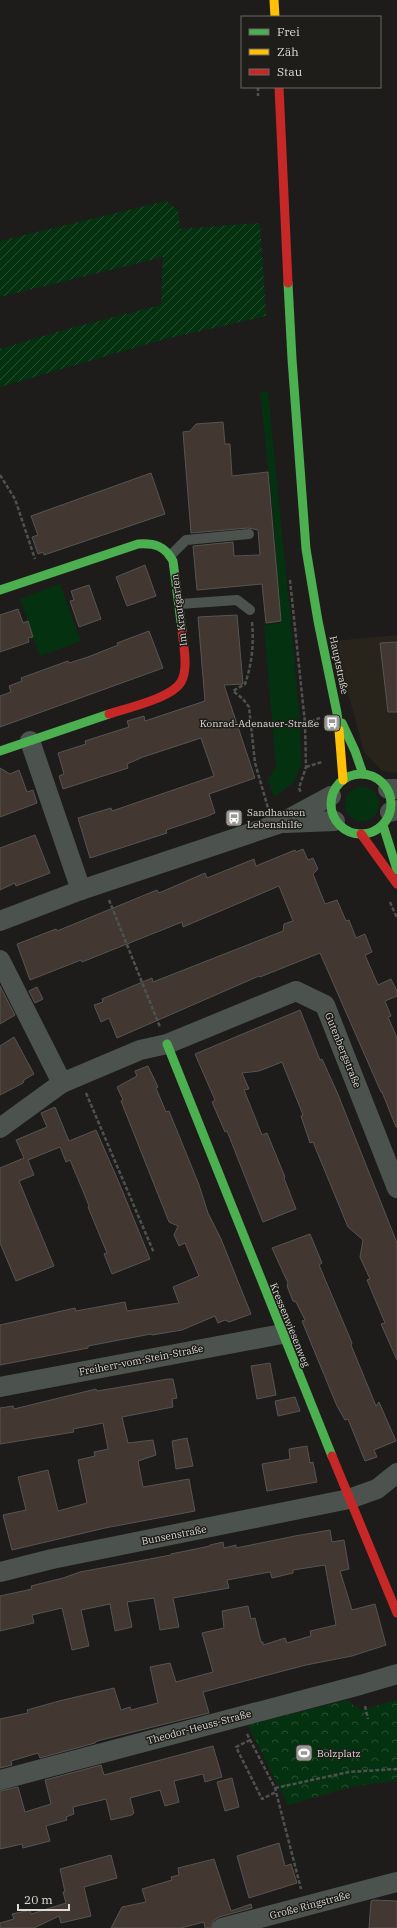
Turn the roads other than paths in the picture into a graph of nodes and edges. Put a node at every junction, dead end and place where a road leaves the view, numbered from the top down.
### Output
1 (274, 0) edge
2 (275, 16) edge
3 (279, 88) edge
4 (249, 534) dead end
5 (170, 556) junction
6 (0, 590) edge
7 (180, 604) junction
8 (250, 610) road end
9 (337, 713) junction
10 (30, 741) junction
11 (0, 751) edge
12 (364, 774) junction
13 (343, 780) junction
14 (392, 789) edge
15 (331, 796) junction
16 (390, 816) edge
17 (335, 821) junction
18 (277, 825) junction
19 (361, 834) junction
20 (397, 870) edge
21 (397, 884) edge
22 (81, 890) junction
23 (0, 921) edge
24 (0, 960) edge
25 (167, 1044) junction
26 (70, 1080) junction
27 (0, 1128) edge
28 (397, 1188) edge
29 (282, 1334) junction
30 (0, 1387) edge
31 (397, 1473) edge
32 (349, 1500) junction
33 (0, 1572) edge
34 (397, 1613) edge
35 (397, 1674) edge
36 (0, 1780) edge
37 (397, 1882) edge
38 (222, 1928) edge

1 - 2 street
3 - 9 street, Hauptstraße
4 - 5 lane
5 - 6 street
5 - 7 street, Im Krautgarten
7 - 8 lane
7 - 10 street, Im Krautgarten
9 - 12 street, Hauptstraße
9 - 13 street, Hauptstraße
10 - 11 street, Im Krautgarten
10 - 22 street
12 - 13 street
12 - 14 street
13 - 15 street
14 - 16 street
15 - 17 street
15 - 18 street
16 - 19 street
16 - 20 street
17 - 18 street
17 - 19 street
18 - 22 street
19 - 21 street
22 - 23 street
24 - 26 street
25 - 26 street
25 - 28 street, Gutenbergstraße
25 - 29 street, Kressenwiesenweg
26 - 27 street
29 - 30 street, Freiherr-vom-Stein-Straße
29 - 32 street, Kressenwiesenweg
31 - 32 street
32 - 33 street, Bunsenstraße
32 - 34 street, Kressenwiesenweg
35 - 36 street, Theodor-Heuss-Straße
37 - 38 street, Große Ringstraße

